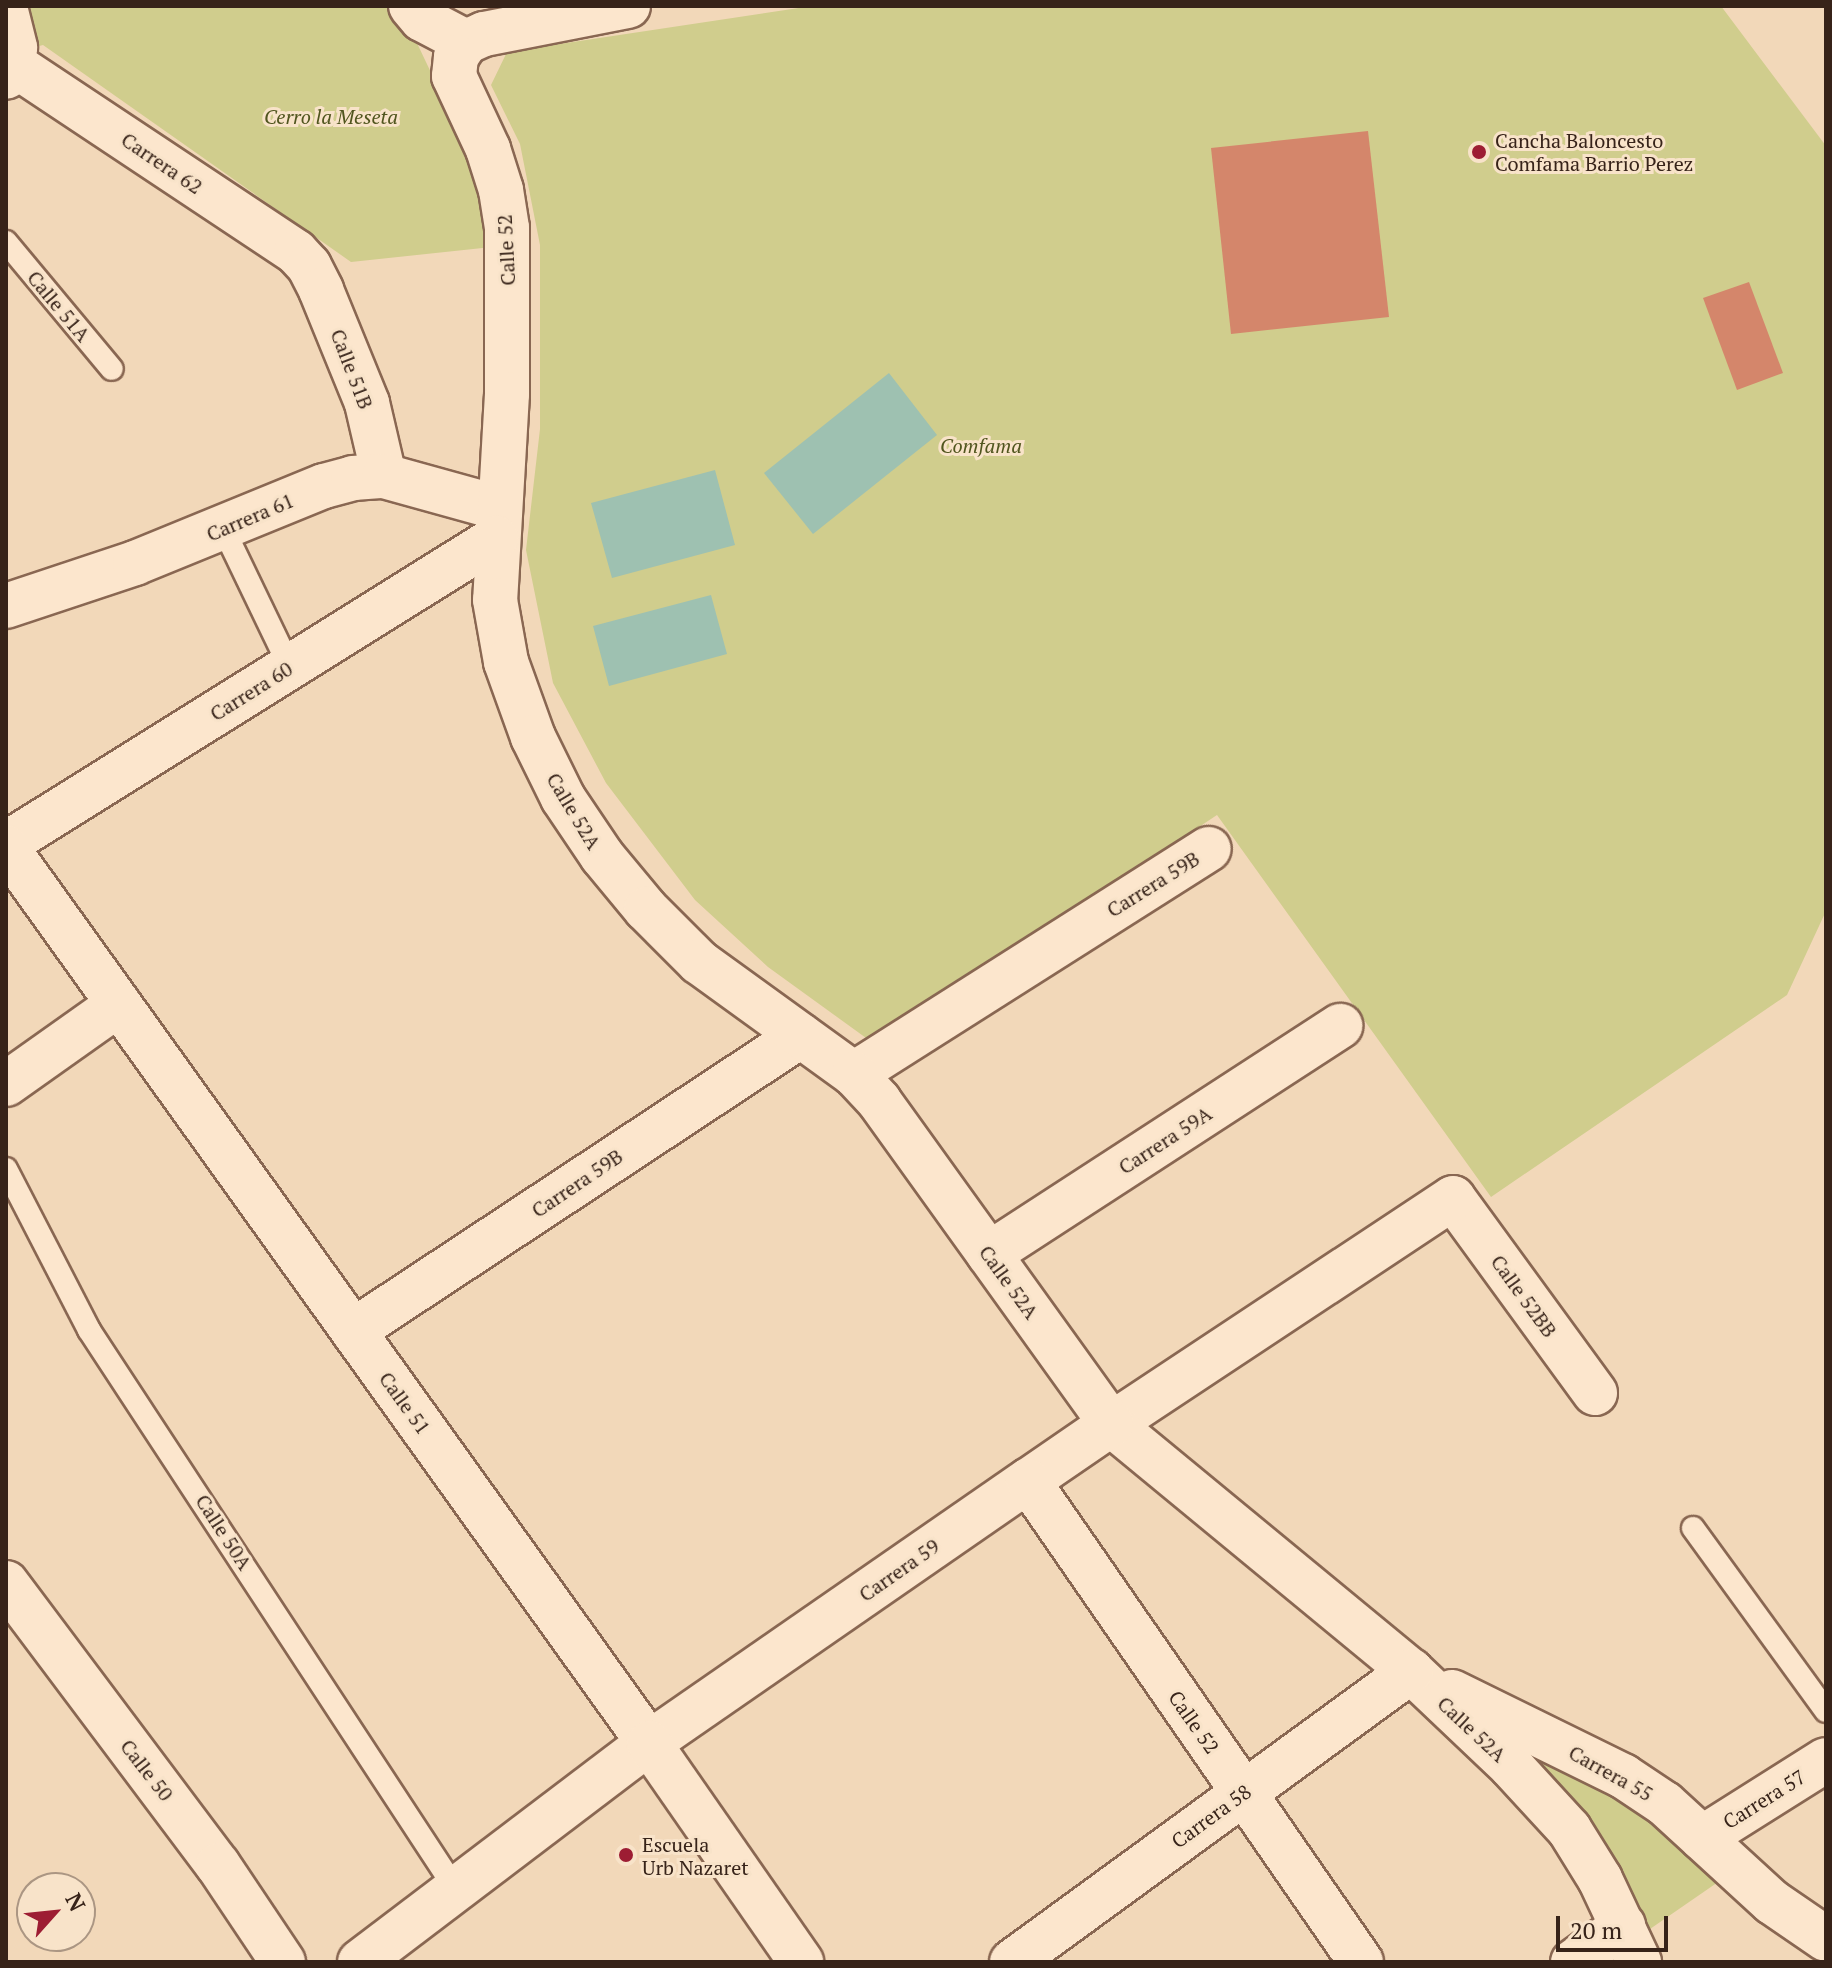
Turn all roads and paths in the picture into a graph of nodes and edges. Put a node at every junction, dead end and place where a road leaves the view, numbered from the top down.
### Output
1 (411, 6) edge
2 (628, 6) edge
3 (6, 11) edge
4 (466, 42) junction
5 (9, 71) edge
6 (6, 242) edge
7 (309, 266) joint
8 (112, 369) dead end
9 (384, 476) junction
10 (498, 523) junction
11 (223, 528) junction
12 (6, 606) edge
13 (290, 667) junction
14 (6, 846) edge
15 (1209, 849) dead end
16 (119, 1004) junction
17 (1340, 1026) dead end
18 (800, 1036) junction
19 (854, 1074) junction
20 (6, 1084) edge
21 (6, 1169) edge
22 (1453, 1198) joint
23 (989, 1254) junction
24 (353, 1331) junction
25 (1595, 1393) dead end
26 (1111, 1424) junction
27 (1028, 1481) junction
28 (1693, 1528) dead end
29 (6, 1583) edge
30 (1411, 1671) junction
31 (1826, 1711) edge
32 (649, 1743) junction
33 (1826, 1760) edge
34 (1244, 1793) junction
35 (1702, 1838) junction
36 (455, 1888) junction
37 (1826, 1939) edge
38 (1631, 1944) edge
39 (283, 1962) edge
40 (360, 1962) edge
41 (801, 1962) edge
42 (1012, 1962) edge
43 (1361, 1962) edge
44 (1573, 1962) edge

1 - 4 street
2 - 4 street
3 - 5 street, Carrera 62
4 - 10 street, Calle 52
5 - 7 street, Carrera 62
6 - 8 lane, Calle 51A
7 - 9 street, Calle 51B
9 - 10 street, Carrera 61
9 - 11 street, Carrera 61
10 - 13 street, Carrera 60
10 - 18 street, Calle 52A
11 - 12 street, Carrera 61
11 - 13 lane
13 - 14 street, Carrera 60
14 - 16 street, Calle 51
15 - 19 street, Carrera 59B
16 - 20 street
16 - 24 street, Calle 51
17 - 23 street, Carrera 59A
18 - 19 street, Calle 52A
18 - 24 street, Carrera 59B
19 - 23 street, Calle 52A
21 - 36 lane, Calle 50A
22 - 25 street, Calle 52BB
22 - 26 street, Carrera 59
23 - 26 street, Calle 52A
24 - 32 street, Calle 51
26 - 27 street, Carrera 59
26 - 30 street, Calle 52A
27 - 32 street, Carrera 59
27 - 34 street, Calle 52
28 - 31 lane
29 - 39 street, Calle 50
30 - 34 street, Carrera 58
30 - 35 street, Carrera 55
30 - 38 street, Calle 52A
32 - 36 street, Carrera 59
32 - 41 street, Calle 51
33 - 35 street, Carrera 57
34 - 42 street, Carrera 58
34 - 43 street, Calle 52
35 - 37 street, Carrera 55
36 - 40 street, Carrera 59
38 - 44 street

